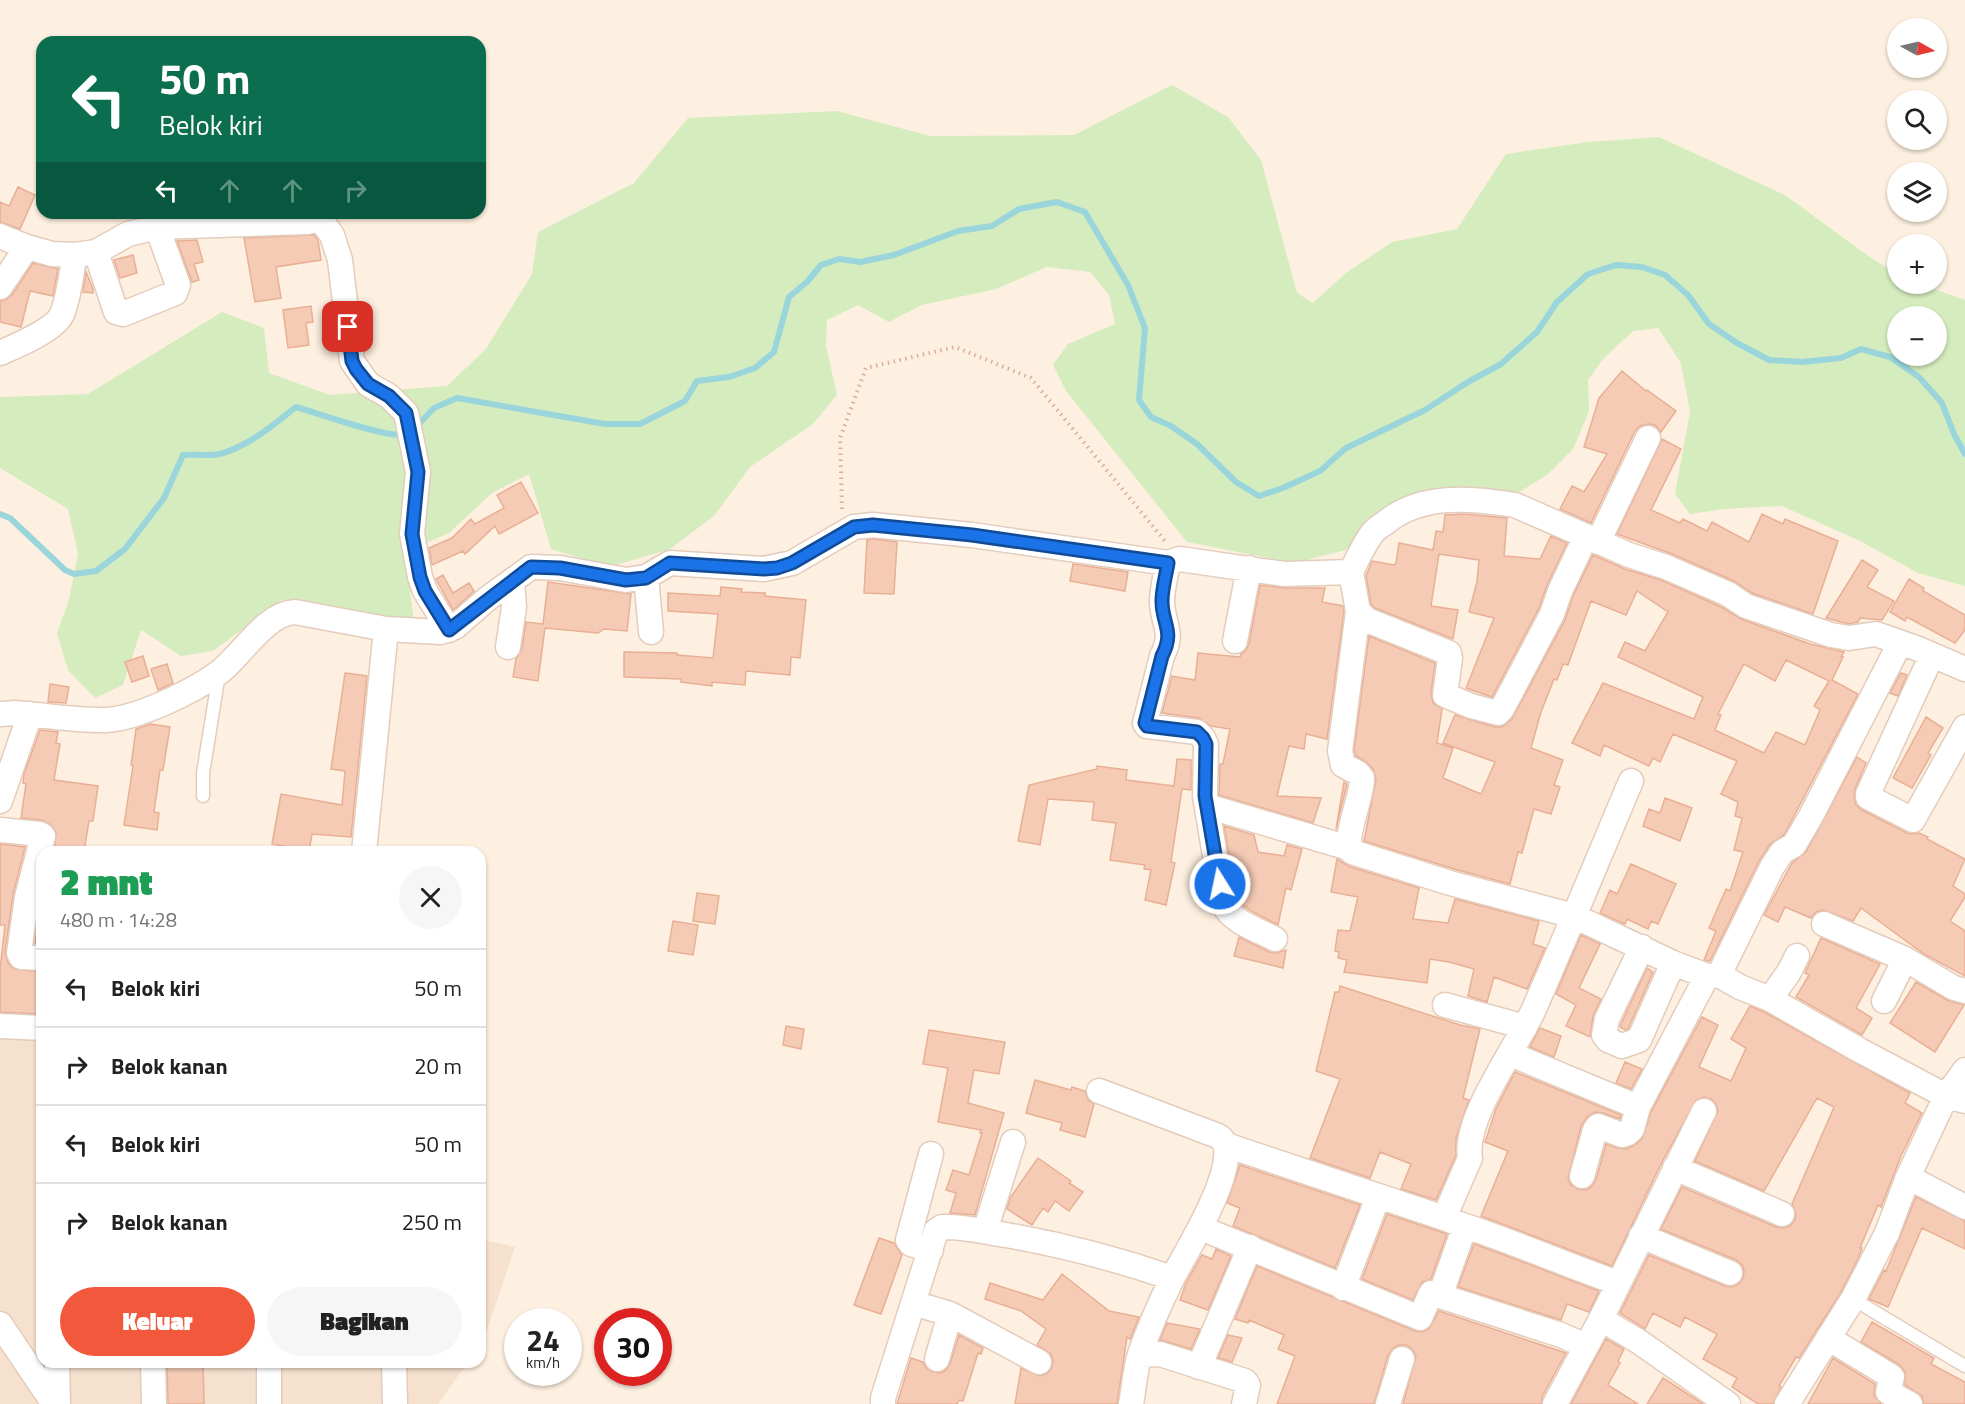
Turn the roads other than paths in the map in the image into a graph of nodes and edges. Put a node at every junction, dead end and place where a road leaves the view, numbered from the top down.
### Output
1 (157, 227) junction
2 (0, 236) edge
3 (27, 247) junction
4 (86, 253) junction
5 (0, 287) edge
6 (0, 353) edge
7 (1648, 438) dead end
8 (1592, 539) junction
9 (1174, 561) junction
10 (1249, 568) junction
11 (1351, 572) junction
12 (646, 578) junction
13 (512, 582) junction
14 (1358, 610) junction
15 (386, 630) junction
16 (449, 630) junction
17 (651, 632) dead end
18 (1234, 641) dead end
19 (1900, 643) junction
20 (508, 647) dead end
21 (1932, 655) junction
22 (1965, 669) edge
23 (219, 673) junction
24 (0, 714) edge
25 (30, 714) junction
26 (1965, 727) edge
27 (1630, 781) dead end
28 (203, 796) dead end
29 (0, 801) edge
30 (1206, 806) junction
31 (0, 831) edge
32 (40, 846) edge
33 (365, 846) edge
34 (1349, 848) junction
35 (36, 863) edge
36 (1574, 916) junction
37 (1824, 924) dead end
38 (1275, 939) dead end
39 (1642, 948) junction
40 (1797, 956) dead end
41 (36, 958) edge
42 (1905, 959) junction
43 (1673, 963) junction
44 (1713, 976) junction
45 (1965, 991) edge
46 (1770, 999) junction
47 (1884, 1001) dead end
48 (1445, 1005) dead end
49 (0, 1026) edge
50 (1525, 1027) junction
51 (36, 1028) edge
52 (1510, 1054) junction
53 (1965, 1070) edge
54 (1099, 1090) dead end
55 (1956, 1099) edge
56 (1638, 1107) junction
57 (1704, 1111) dead end
58 (1013, 1142) dead end
59 (1226, 1145) junction
60 (931, 1154) dead end
61 (1675, 1168) junction
62 (1582, 1176) dead end
63 (1908, 1178) junction
64 (1378, 1197) junction
65 (1965, 1207) edge
66 (1782, 1214) dead end
67 (1455, 1222) junction
68 (1201, 1228) junction
69 (985, 1231) junction
70 (1641, 1236) junction
71 (1250, 1247) junction
72 (932, 1250) junction
73 (1730, 1273) dead end
74 (1173, 1278) junction
75 (1618, 1283) junction
76 (1343, 1288) junction
77 (1440, 1296) junction
78 (1853, 1299) junction
79 (913, 1303) junction
80 (950, 1314) junction
81 (1601, 1319) junction
82 (0, 1324) edge
83 (1828, 1338) junction
84 (1586, 1346) junction
85 (1140, 1355) junction
86 (938, 1359) dead end
87 (1402, 1359) dead end
88 (1039, 1362) dead end
89 (1965, 1366) edge
90 (1200, 1367) junction
91 (57, 1368) edge
92 (153, 1368) edge
93 (269, 1368) edge
94 (399, 1368) edge
95 (56, 1404) edge
96 (154, 1404) edge
97 (269, 1404) edge
98 (395, 1404) edge
99 (883, 1404) edge
100 (1131, 1404) edge
101 (1244, 1404) edge
102 (1388, 1404) edge
103 (1555, 1404) edge
104 (1728, 1404) edge
105 (1787, 1404) edge
106 (1910, 1404) edge

1 - 4 street
1 - 4 street
1 - 16 street
2 - 3 street
3 - 4 street
3 - 5 street
4 - 6 street
7 - 8 street
8 - 11 street
8 - 14 street
8 - 19 street
9 - 10 street
9 - 12 street
9 - 30 street
10 - 11 street
10 - 18 street
11 - 14 street
12 - 13 street
12 - 17 street
13 - 16 street
13 - 20 street
14 - 34 street
15 - 16 street
15 - 23 street
15 - 33 street
19 - 21 street
19 - 44 street
21 - 22 street
21 - 26 street
23 - 25 street
23 - 28 lane
24 - 25 street
25 - 29 street
27 - 36 street
30 - 34 street
30 - 38 street
31 - 32 street
34 - 36 street
35 - 41 street
36 - 39 street
36 - 50 street
37 - 42 street
39 - 43 street
39 - 43 street
40 - 46 street
42 - 45 street
42 - 47 street
43 - 44 street
44 - 46 street
44 - 56 street
46 - 55 street
48 - 50 street
49 - 51 street
50 - 52 street
52 - 56 street
52 - 67 street
53 - 55 street
54 - 59 street
55 - 63 street
56 - 62 street
57 - 61 street
58 - 69 street
59 - 64 street
59 - 68 street
60 - 72 street
61 - 66 street
61 - 70 street
63 - 65 street
63 - 78 street
64 - 67 street
64 - 76 street
67 - 75 street
67 - 77 street
68 - 71 street
68 - 74 street
69 - 72 street
69 - 74 street
70 - 73 street
70 - 75 street
71 - 76 street
71 - 90 street
72 - 79 street
74 - 85 street
75 - 81 street
76 - 77 street
77 - 84 street
78 - 83 street
78 - 89 lane
79 - 80 street
79 - 99 street
80 - 86 street
80 - 88 street
81 - 84 street
81 - 104 street
82 - 95 street
83 - 105 street
83 - 106 street
84 - 103 street
85 - 90 street
85 - 100 street
87 - 102 street
90 - 101 street
91 - 95 street
92 - 96 street
93 - 97 street
94 - 98 street

